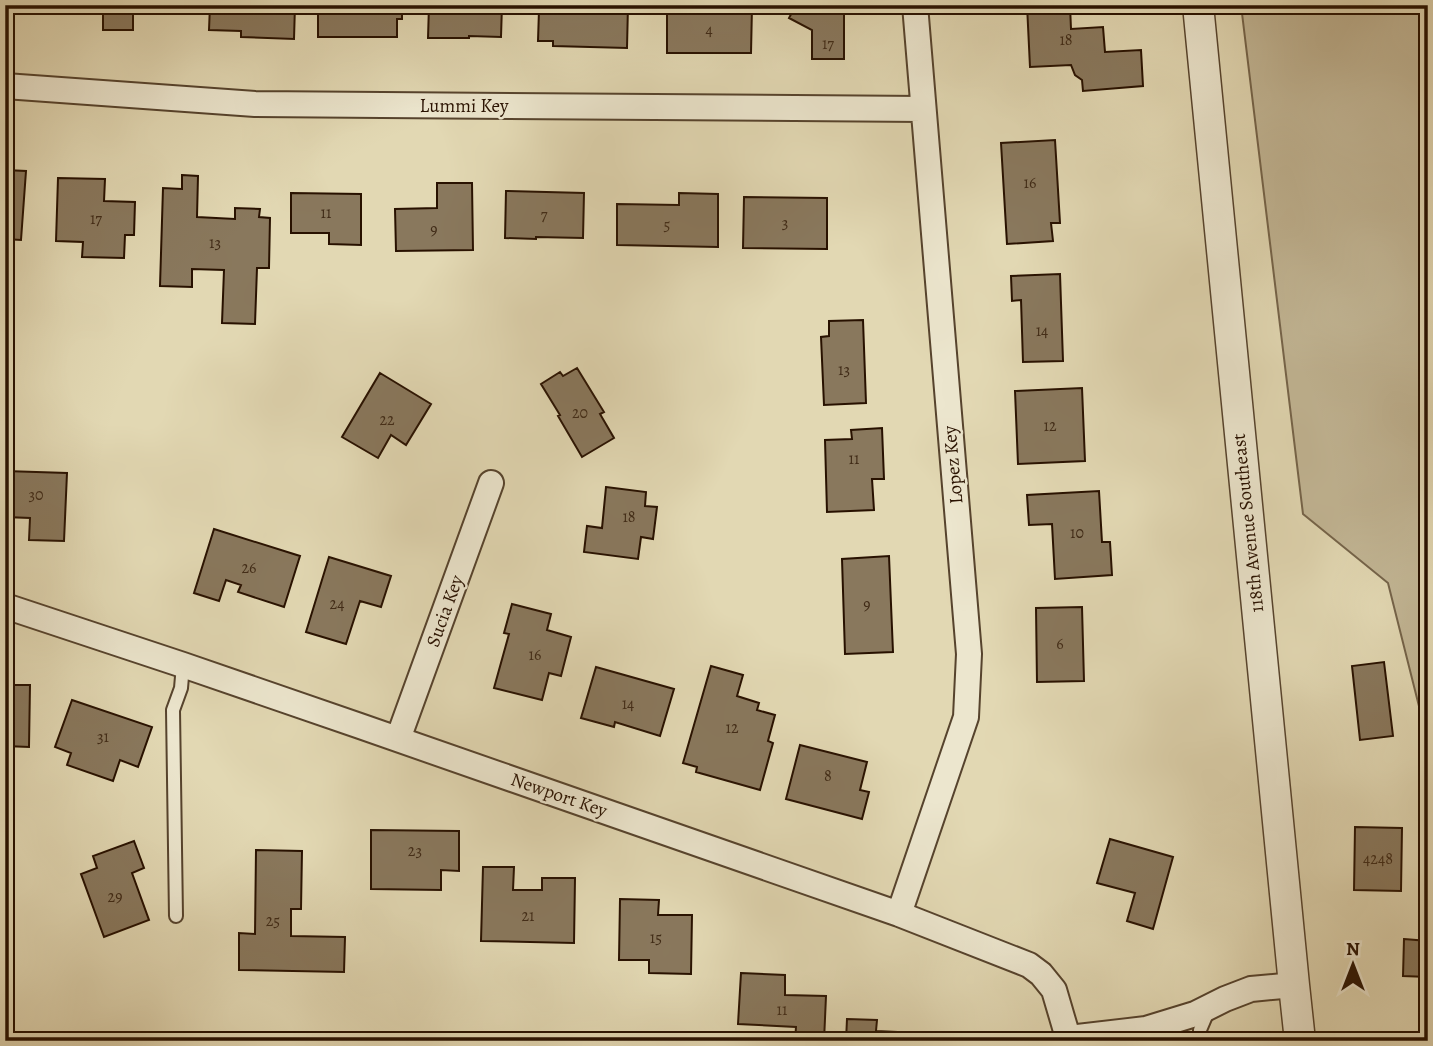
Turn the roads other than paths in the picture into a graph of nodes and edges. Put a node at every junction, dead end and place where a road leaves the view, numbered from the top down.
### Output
1 (915, 5) edge
2 (1198, 5) edge
3 (5, 86) edge
4 (923, 110) junction
5 (491, 483) dead end
6 (5, 606) edge
7 (183, 665) junction
8 (398, 739) junction
9 (899, 914) junction
10 (176, 916) dead end
11 (1293, 985) junction
12 (1209, 1007) junction
13 (1069, 1039) edge
14 (1201, 1041) edge
15 (1300, 1041) edge

1 - 4 street, Lopez Key
2 - 11 street, 118th Avenue Southeast
3 - 4 street, Lummi Key
4 - 9 street, Lopez Key
5 - 8 street, Sucia Key
6 - 7 street, Newport Key
7 - 8 street, Newport Key
7 - 10 lane
8 - 9 street, Newport Key
9 - 13 street, Newport Key
11 - 12 street
11 - 15 street, 118th Avenue Southeast
12 - 13 street
12 - 14 lane

